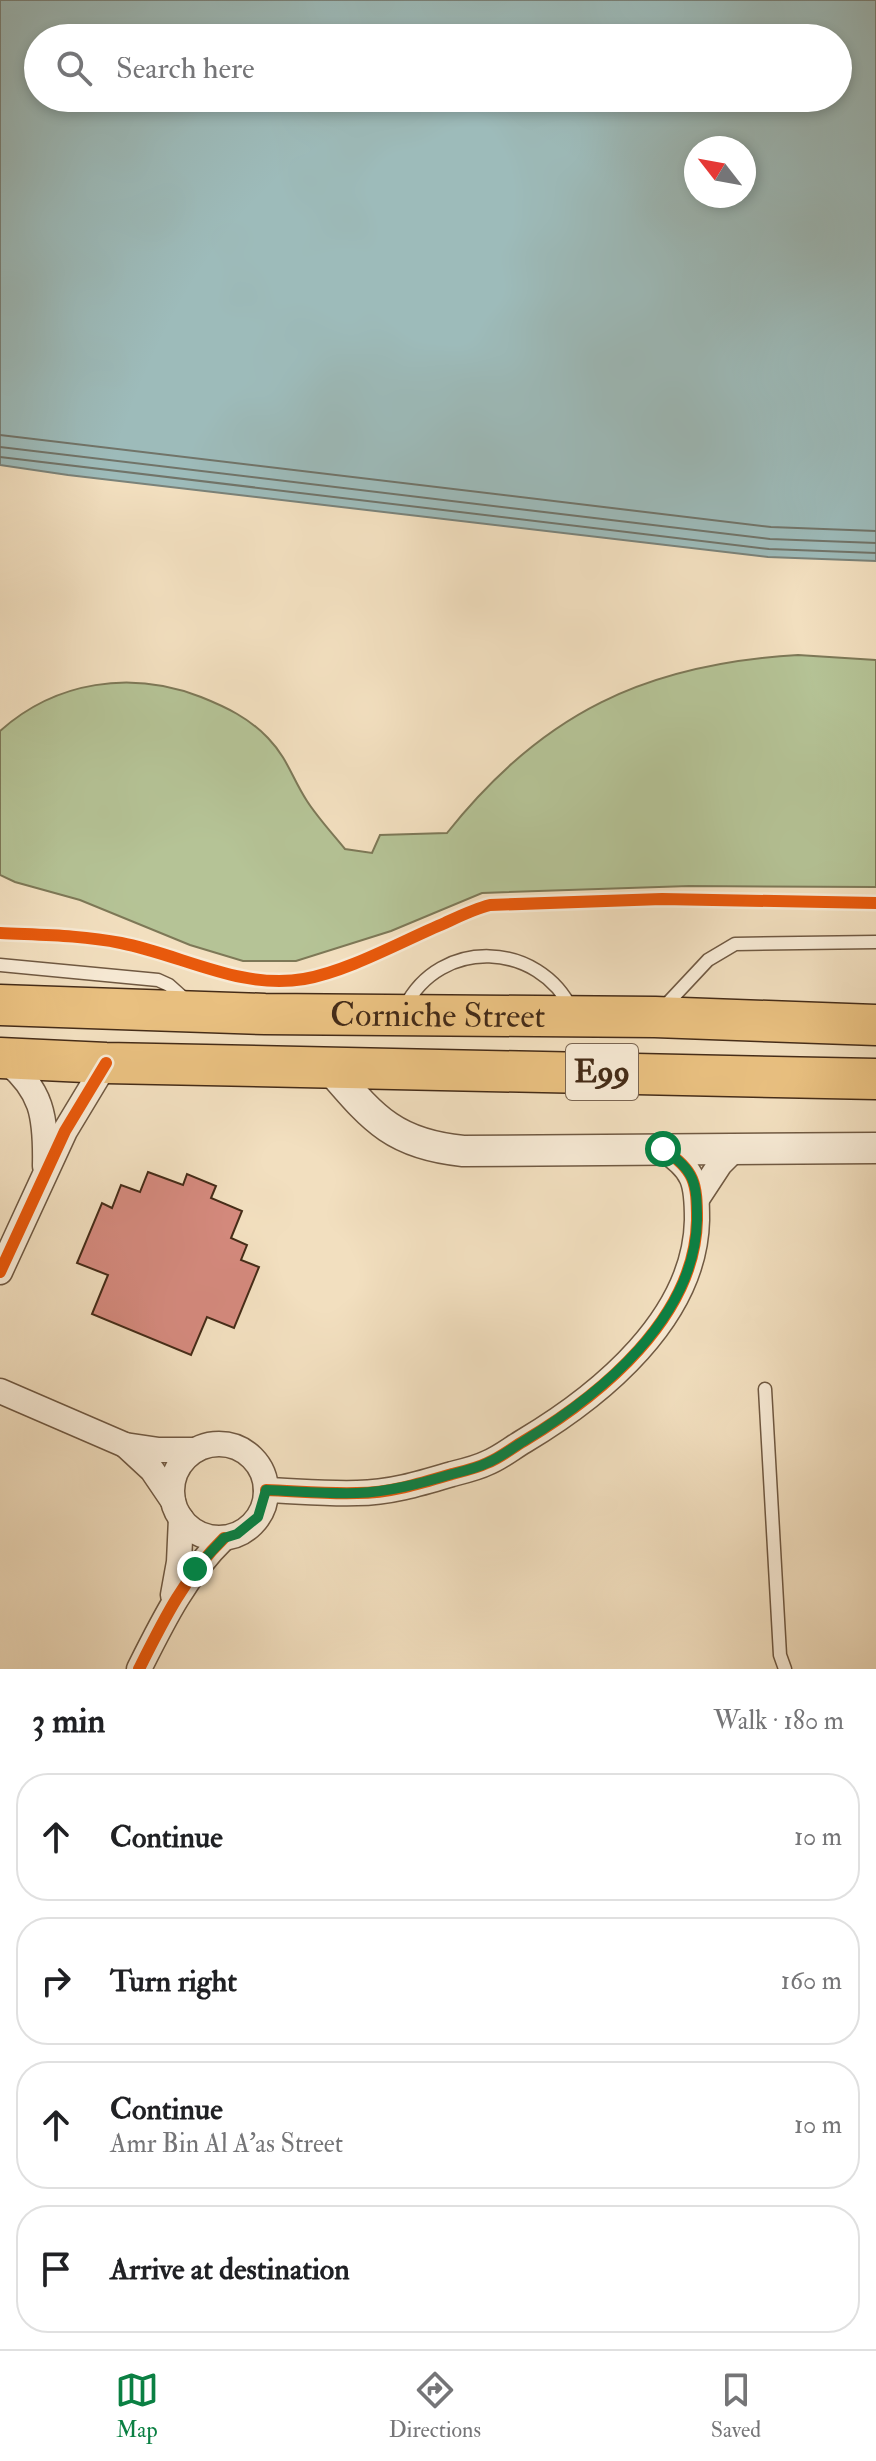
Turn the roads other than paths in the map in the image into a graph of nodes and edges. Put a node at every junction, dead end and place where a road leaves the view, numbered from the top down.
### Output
1 (876, 942) edge
2 (0, 965) edge
3 (0, 1005) edge
4 (200, 1012) junction
5 (401, 1015) junction
6 (575, 1016) junction
7 (655, 1017) junction
8 (876, 1025) edge
9 (1, 1058) edge
10 (106, 1063) junction
11 (328, 1066) junction
12 (876, 1079) edge
13 (736, 1148) junction
14 (876, 1148) edge
15 (663, 1149) junction
16 (45, 1176) junction
17 (697, 1199) junction
18 (0, 1272) edge
19 (765, 1389) dead end
20 (0, 1391) edge
21 (125, 1445) junction
22 (195, 1450) junction
23 (266, 1490) junction
24 (177, 1510) junction
25 (224, 1538) junction
26 (172, 1605) junction
27 (139, 1669) edge
28 (785, 1669) edge

1 - 7 lane
2 - 4 lane
3 - 4 highway, Corniche Street / E99
4 - 5 highway, Corniche Street / E99
5 - 6 highway, Corniche Street / E99
5 - 6 lane
6 - 7 highway, Corniche Street / E99
7 - 8 highway, Corniche Street / E99
9 - 10 highway, Corniche Street / E99
9 - 16 street
10 - 11 highway, Corniche Street / E99
10 - 16 street
11 - 12 highway, Corniche Street / E99
11 - 15 street
13 - 14 street
13 - 15 street
13 - 17 street
15 - 17 street
16 - 18 street
17 - 23 street
19 - 28 lane
20 - 21 street
21 - 22 street
21 - 24 street
22 - 23 street
22 - 24 street
23 - 25 street
24 - 25 street
24 - 26 street
25 - 26 street
26 - 27 street

